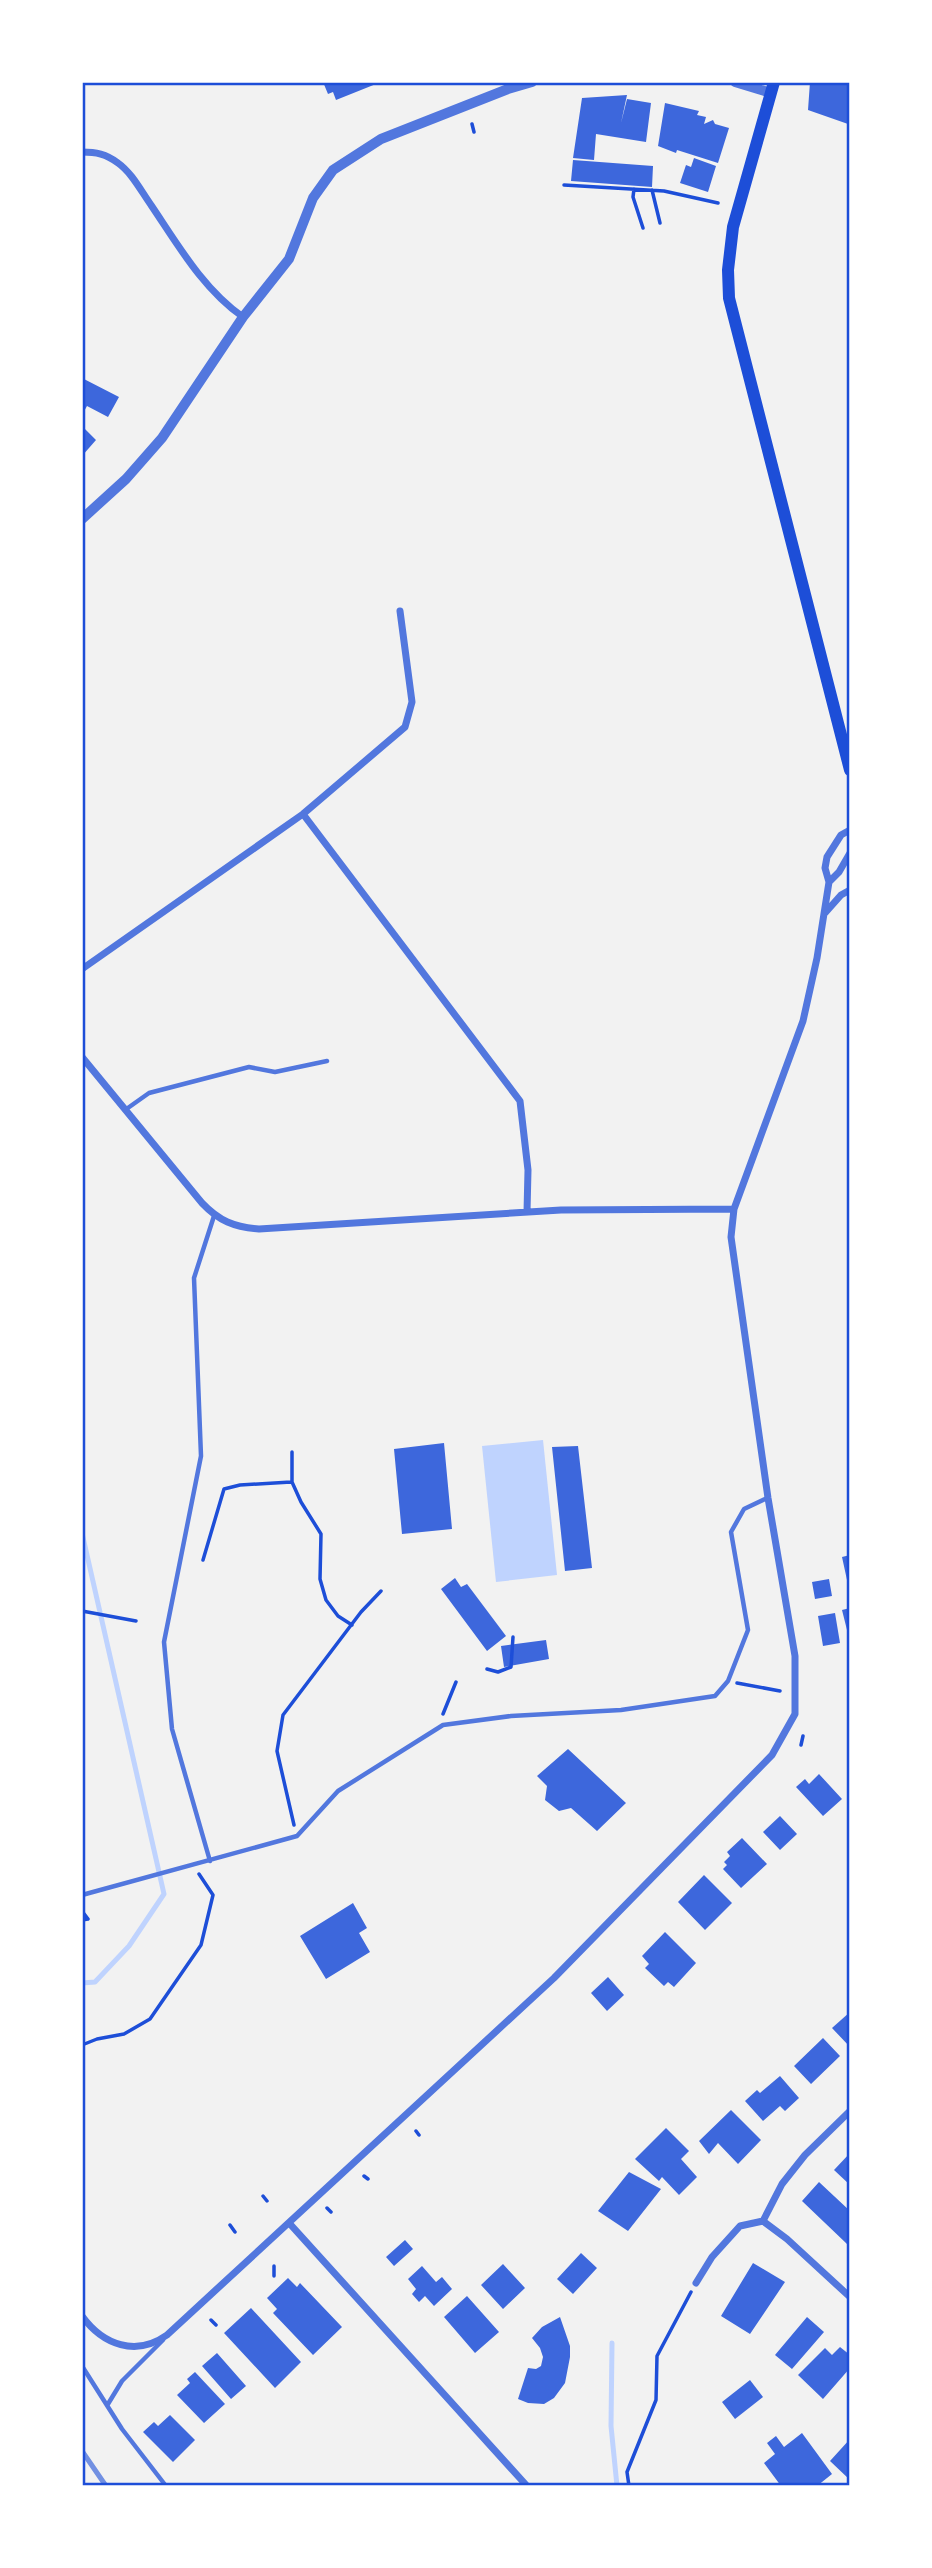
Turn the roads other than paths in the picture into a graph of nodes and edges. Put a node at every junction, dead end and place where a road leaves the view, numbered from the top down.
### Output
1 (532, 82) edge
2 (734, 82) edge
3 (773, 88) edge
4 (82, 152) edge
5 (243, 317) junction
6 (82, 519) edge
7 (400, 611) dead end
8 (850, 771) edge
9 (303, 814) junction
10 (850, 830) edge
11 (850, 853) edge
12 (829, 882) junction
13 (850, 890) edge
14 (824, 915) junction
15 (82, 969) edge
16 (82, 1058) edge
17 (327, 1061) dead end
18 (124, 1110) junction
19 (734, 1209) junction
20 (527, 1212) junction
21 (214, 1216) junction
22 (768, 1498) junction
23 (210, 1861) junction
24 (82, 1895) edge
25 (850, 2111) edge
26 (763, 2221) junction
27 (290, 2224) junction
28 (696, 2283) road end
29 (850, 2297) edge
30 (82, 2316) edge
31 (173, 2330) junction
32 (82, 2366) edge
33 (108, 2404) junction
34 (166, 2486) edge
35 (527, 2486) edge

1 - 5 street
2 - 3 street
3 - 8 main road
4 - 5 street
5 - 6 street
7 - 9 street
9 - 15 street
9 - 20 street
10 - 12 street
11 - 12 street
12 - 14 street
13 - 14 street
14 - 19 street
16 - 18 street
17 - 18 lane
18 - 21 street
19 - 20 street
19 - 22 street
20 - 21 street
21 - 23 lane
22 - 23 lane
22 - 27 street
23 - 24 lane
25 - 26 street
26 - 28 street
26 - 29 street
27 - 31 street
27 - 35 street
30 - 31 street
31 - 33 lane
32 - 33 lane
33 - 34 lane

